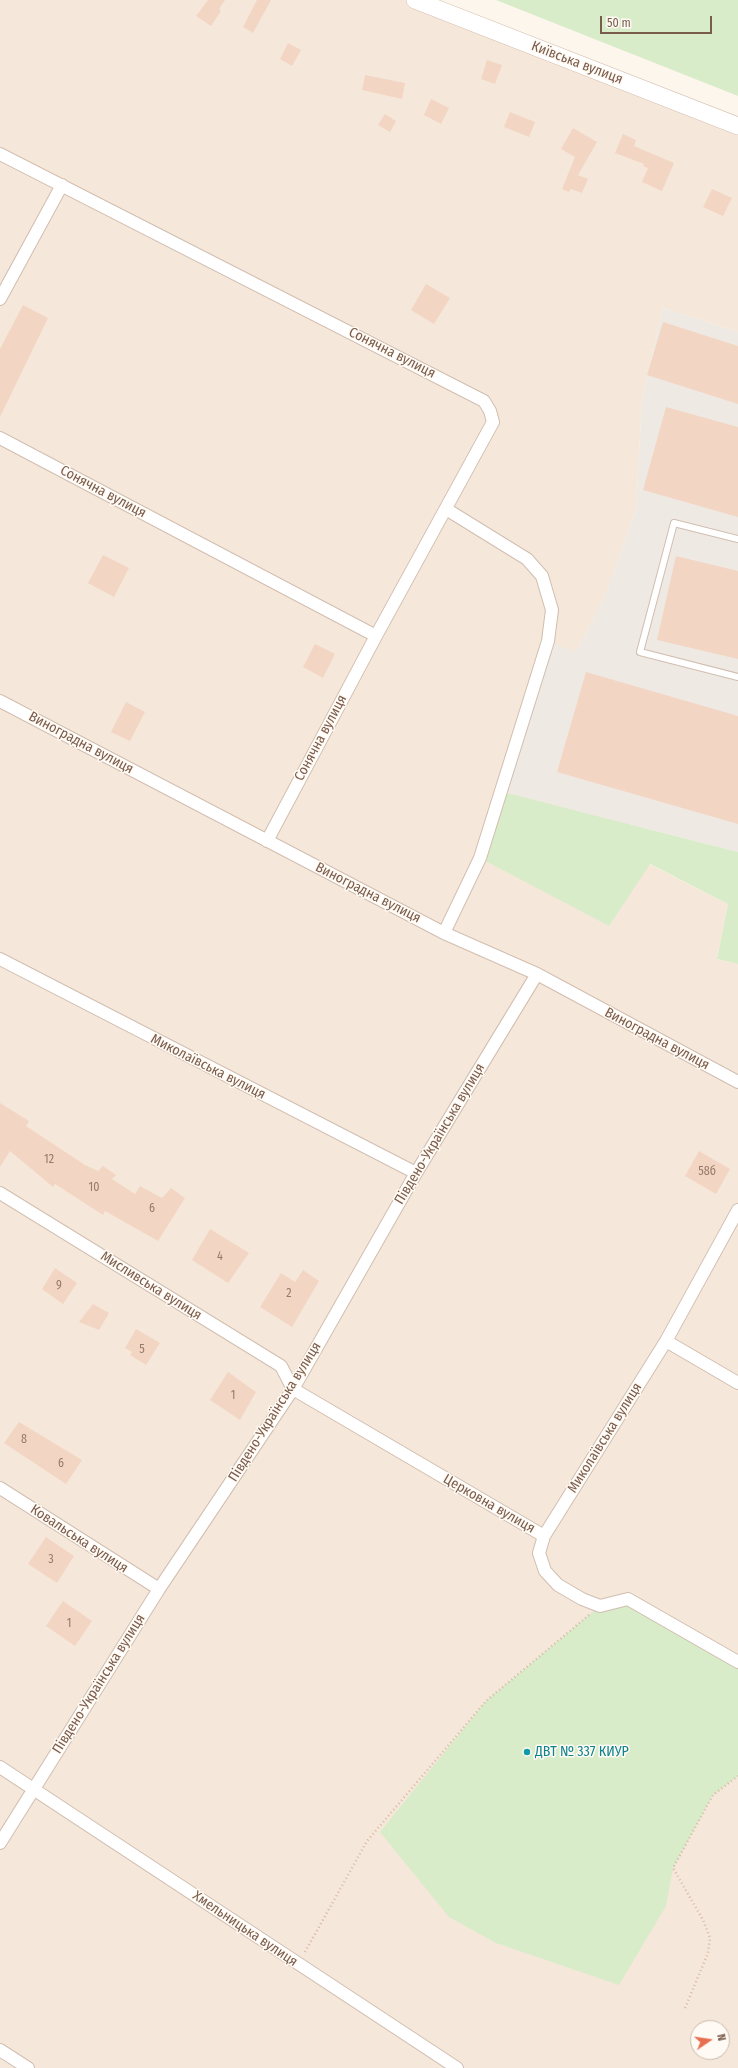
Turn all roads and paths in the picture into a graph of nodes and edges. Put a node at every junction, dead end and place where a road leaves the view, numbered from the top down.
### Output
1 (415, 0) edge
2 (738, 126) edge
3 (0, 154) edge
4 (62, 185) junction
5 (0, 299) edge
6 (0, 438) edge
7 (446, 509) junction
8 (738, 539) edge
9 (376, 636) junction
10 (738, 677) edge
11 (0, 701) edge
12 (267, 841) junction
13 (444, 933) junction
14 (0, 959) edge
15 (537, 974) junction
16 (738, 1082) edge
17 (416, 1173) junction
18 (0, 1193) edge
19 (738, 1210) edge
20 (666, 1341) junction
21 (738, 1383) edge
22 (293, 1389) junction
23 (0, 1488) edge
24 (544, 1536) junction
25 (159, 1589) junction
26 (600, 1606) junction
27 (738, 1662) edge
28 (0, 1767) edge
29 (738, 1776) edge
30 (34, 1788) junction
31 (0, 1843) edge
32 (298, 1964) junction
33 (685, 2008) dead end
34 (0, 2050) edge
35 (28, 2068) edge
36 (457, 2068) edge

1 - 2 main road, Київська вулиця
3 - 4 street, Сонячна вулиця
4 - 5 street
4 - 7 street, Сонячна вулиця
6 - 9 street, Сонячна вулиця
7 - 9 street, Сонячна вулиця
7 - 13 street
8 - 10 lane
9 - 12 street, Сонячна вулиця
11 - 12 street, Виноградна вулиця
12 - 13 street, Виноградна вулиця
13 - 15 street, Виноградна вулиця
14 - 17 street, Миколаївська вулиця
15 - 16 street, Виноградна вулиця
15 - 17 street, Південо-Українська вулиця
17 - 22 street, Південо-Українська вулиця
18 - 22 street, Мисливська вулиця
19 - 20 street, Миколаївська вулиця
20 - 21 street
20 - 24 street, Миколаївська вулиця
22 - 24 street, Церковна вулиця
22 - 25 street, Південо-Українська вулиця
23 - 25 street, Ковальська вулиця
24 - 26 street, Церковна вулиця
25 - 30 street, Південо-Українська вулиця
26 - 27 street
26 - 32 path
28 - 30 street, Хмельницька вулиця
29 - 33 path
30 - 31 street, Південо-Українська вулиця
30 - 32 street, Хмельницька вулиця
32 - 36 street, Хмельницька вулиця
34 - 35 street

